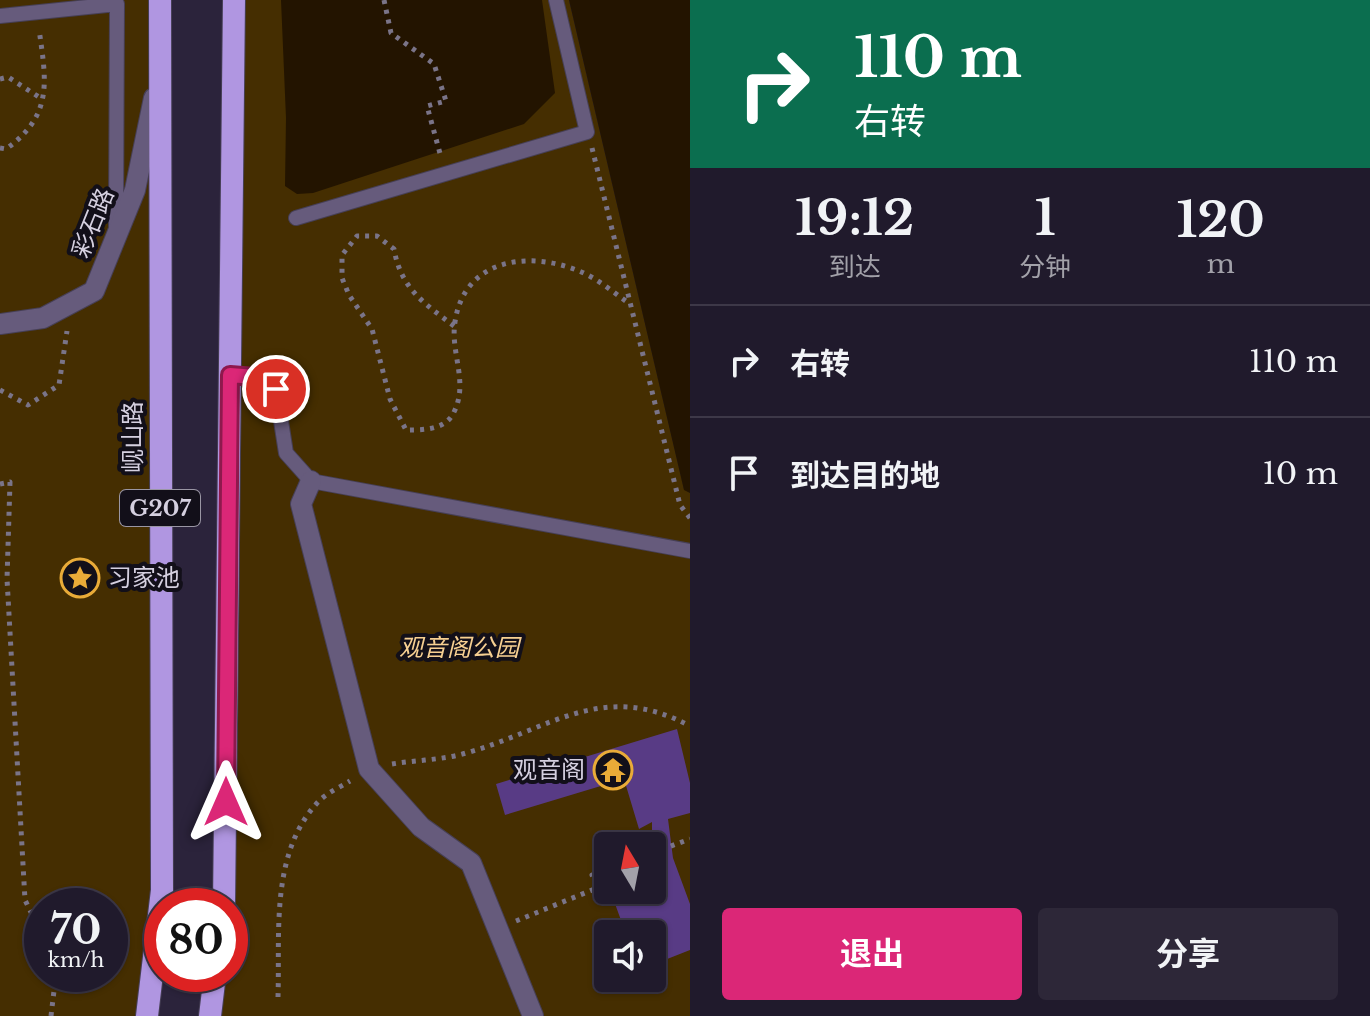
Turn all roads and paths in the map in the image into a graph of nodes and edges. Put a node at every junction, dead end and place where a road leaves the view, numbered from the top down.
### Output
1 (160, 0) edge
2 (234, 0) edge
3 (384, 0) edge
4 (556, 0) edge
5 (37, 12) junction
6 (0, 16) edge
7 (159, 74) junction
8 (0, 79) edge
9 (42, 99) junction
10 (587, 132) junction
11 (0, 148) edge
12 (446, 174) junction
13 (296, 218) dead end
14 (116, 238) junction
15 (630, 304) junction
16 (66, 306) junction
17 (0, 324) edge
18 (454, 326) junction
19 (230, 375) junction
20 (0, 390) edge
21 (311, 481) junction
22 (0, 484) edge
23 (690, 518) edge
24 (684, 550) edge
25 (690, 561) edge
26 (690, 726) edge
27 (369, 769) junction
28 (690, 839) edge
29 (666, 848) edge
30 (24, 888) edge
31 (224, 888) edge
32 (594, 889) edge
33 (497, 929) junction
34 (54, 992) edge
35 (213, 992) edge
36 (278, 997) dead end
37 (51, 1016) edge
38 (147, 1016) edge
39 (210, 1016) edge
40 (533, 1016) edge

1 - 7 highway, 岘山路 / G207
2 - 19 highway, G207
3 - 12 path
4 - 10 lane
5 - 6 lane
5 - 9 path
5 - 14 lane
7 - 14 street, 彩石路
7 - 38 highway, 岘山路 / G207
8 - 9 path
9 - 11 path
10 - 12 lane
10 - 15 path
12 - 13 lane
14 - 16 street, 彩石路
15 - 18 path
15 - 23 path
16 - 17 street, 彩石路
16 - 20 path
18 - 18 path
19 - 21 lane
19 - 31 highway, G207
21 - 24 lane
21 - 27 street
22 - 30 path
24 - 25 lane
26 - 27 path
27 - 33 street
27 - 36 path
28 - 29 path
32 - 33 path
33 - 40 street
34 - 37 path
35 - 39 highway

